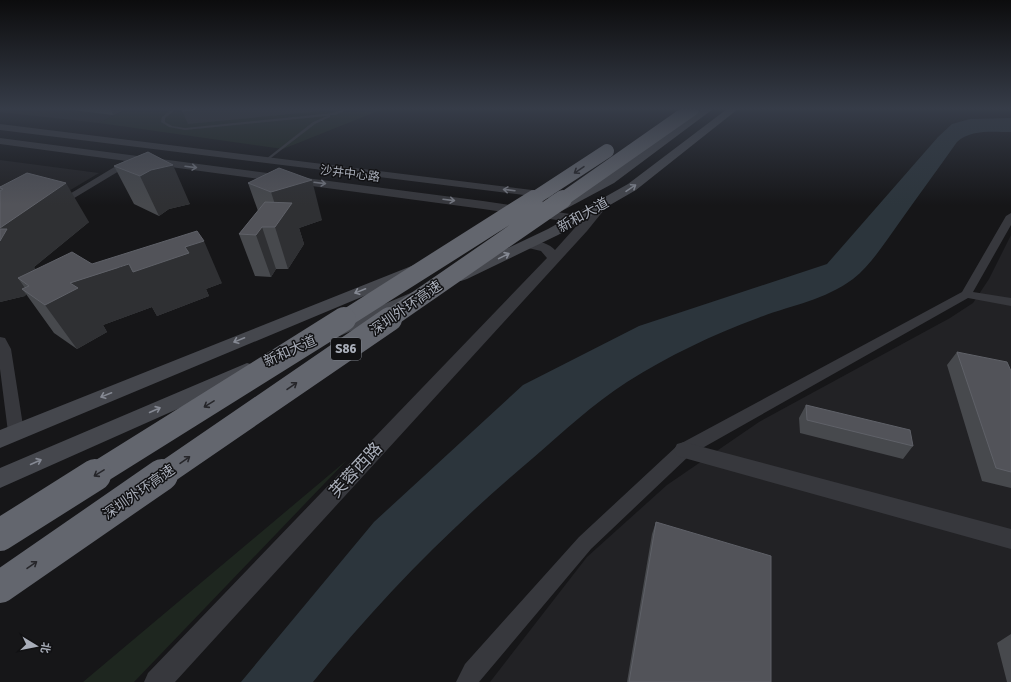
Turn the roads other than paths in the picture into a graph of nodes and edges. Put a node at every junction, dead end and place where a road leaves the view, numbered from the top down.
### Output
1 (0, 141) edge
2 (112, 141) edge
3 (291, 141) edge
4 (622, 141) edge
5 (647, 141) edge
6 (664, 141) edge
7 (692, 141) edge
8 (133, 159) junction
9 (267, 160) junction
10 (576, 199) junction
11 (602, 205) junction
12 (47, 210) edge
13 (545, 214) junction
14 (1011, 216) edge
15 (577, 219) junction
16 (529, 244) junction
17 (555, 258) junction
18 (966, 294) junction
19 (1011, 302) edge
20 (0, 341) edge
21 (16, 432) junction
22 (0, 439) edge
23 (684, 450) junction
24 (0, 478) edge
25 (0, 535) edge
26 (1011, 539) edge
27 (0, 587) edge
28 (157, 682) edge
29 (467, 682) edge

1 - 8 street, 沙井中心路
2 - 9 street, 沙井中心路
3 - 9 lane
4 -> 25 highway, 深圳外环高速 / S86, bridge
27 -> 5 highway, 深圳外环高速 / S86, bridge
6 - 10 main road, 新和大道
11 -> 7 main road, 新和大道
8 - 12 street
8 -> 13 street, 沙井中心路
10 -> 9 street, 沙井中心路
10 - 13 main road, 新和大道
11 - 15 main road, 新和大道
11 - 17 street, 芙蓉西路
13 - 15 street, 沙井中心路
13 -> 21 main road, 新和大道
14 - 18 street
15 - 16 main road, 新和大道
16 - 17 street
24 -> 16 main road, 新和大道
17 - 28 street, 芙蓉西路
18 - 19 street
18 - 23 street
20 - 21 street
21 - 22 main road, 新和大道
23 - 26 street
23 - 29 street

